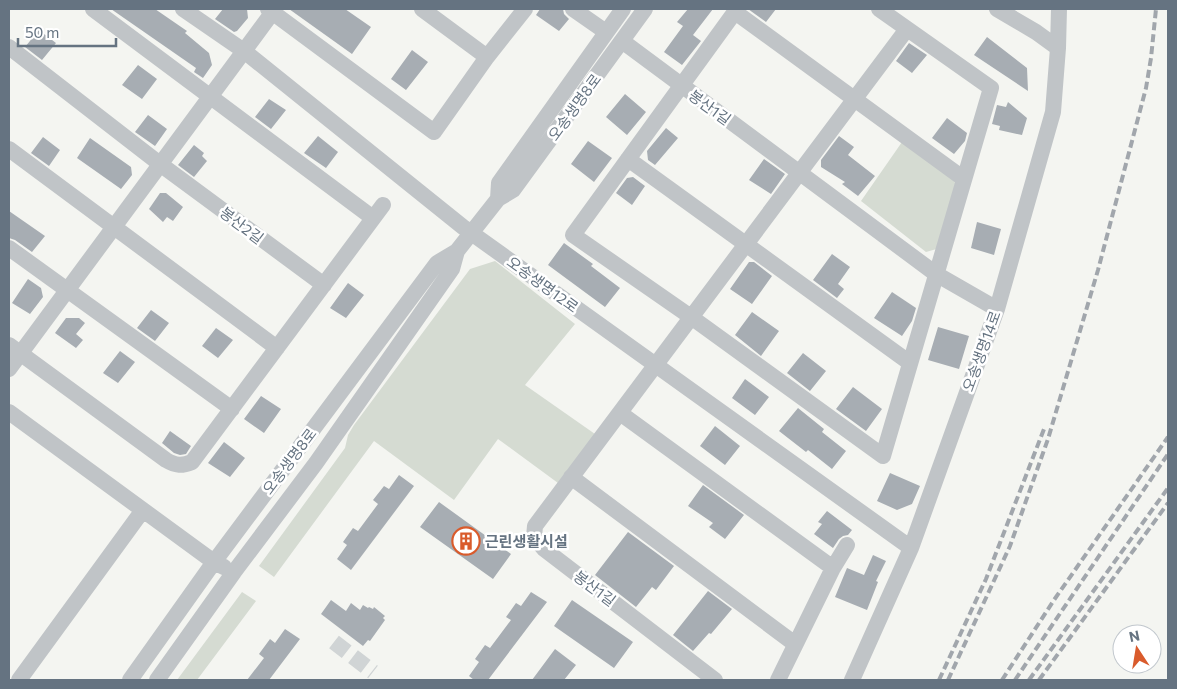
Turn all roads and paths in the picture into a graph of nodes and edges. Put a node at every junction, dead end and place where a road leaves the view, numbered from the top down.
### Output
1 (93, 9) edge
2 (183, 9) edge
3 (422, 9) edge
4 (525, 9) edge
5 (573, 9) edge
6 (623, 9) edge
7 (644, 9) edge
8 (879, 9) edge
9 (997, 9) edge
10 (1059, 9) edge
11 (272, 10) edge
12 (736, 11) edge
13 (907, 29) junction
14 (606, 32) junction
15 (622, 41) junction
16 (9, 47) edge
17 (1058, 48) junction
18 (244, 52) junction
19 (487, 57) junction
20 (681, 85) junction
21 (210, 97) junction
22 (855, 98) junction
23 (9, 149) edge
24 (628, 159) junction
25 (160, 164) junction
26 (799, 173) junction
27 (964, 179) junction
28 (498, 199) junction
29 (383, 205) dead end
30 (373, 218) junction
31 (113, 227) junction
32 (471, 233) junction
33 (746, 244) junction
34 (9, 248) edge
35 (457, 251) junction
36 (936, 274) junction
37 (324, 286) junction
38 (67, 290) junction
39 (997, 309) junction
40 (691, 317) junction
41 (277, 348) junction
42 (15, 349) edge
43 (910, 363) junction
44 (655, 366) junction
45 (9, 369) edge
46 (232, 409) junction
47 (9, 412) edge
48 (620, 412) junction
49 (571, 478) junction
50 (143, 510) junction
51 (847, 545) dead end
52 (911, 548) junction
53 (214, 562) junction
54 (833, 568) junction
55 (234, 572) junction
56 (795, 644) junction
57 (19, 680) edge
58 (130, 680) edge
59 (157, 680) edge
60 (715, 680) edge
61 (778, 680) edge
62 (852, 680) edge

1 - 21 street
2 - 18 street, 오송생명12로
3 - 19 street
4 - 19 street
5 - 14 street
6 - 14 street, 오송생명8로
7 - 15 street, 오송생명8로
8 - 13 street
9 - 17 street
10 - 17 street, 오송생명14로
11 - 18 street
11 - 19 street
12 - 20 street
12 - 22 street
13 - 22 street, 봉산1길
13 - 27 street
14 - 28 street, 오송생명8로
15 - 20 street, 봉산1길
15 - 28 street, 오송생명8로
16 - 25 street, 봉산2길
17 - 39 street, 오송생명14로
18 - 21 street
18 - 32 street, 오송생명12로
20 - 24 street
20 - 26 street, 봉산1길
21 - 25 street
21 - 30 street
22 - 26 street, 봉산1길
22 - 27 street
23 - 31 street
24 - 33 street
24 - 40 street
25 - 31 street
25 - 37 street, 봉산2길
26 - 33 street, 봉산1길
26 - 36 street, 봉산1길
27 - 36 street
28 - 32 street, 오송생명8로
29 - 30 street
30 - 37 street
31 - 38 street
31 - 41 street
32 - 35 street, 오송생명8로
32 - 44 street, 오송생명12로
33 - 40 street, 봉산1길
33 - 43 street
34 - 38 street
35 - 53 street, 오송생명8로
35 - 55 street, 오송생명8로
36 - 39 street, 봉산1길
36 - 43 street
37 - 41 street
38 - 42 street
38 - 46 street
39 - 52 street, 오송생명14로
40 - 43 street
40 - 44 street, 봉산1길
41 - 46 street
42 - 45 street
42 - 46 street
44 - 48 street, 봉산1길
44 - 52 street, 오송생명12로
47 - 50 street
48 - 49 street, 봉산1길
48 - 54 street
49 - 56 street
49 - 60 street, 봉산1길
50 - 53 street
50 - 57 street
51 - 54 street
52 - 62 street, 오송생명14로
53 - 55 street
53 - 58 street, 오송생명8로
54 - 56 street
55 - 59 street, 오송생명8로
56 - 61 street

